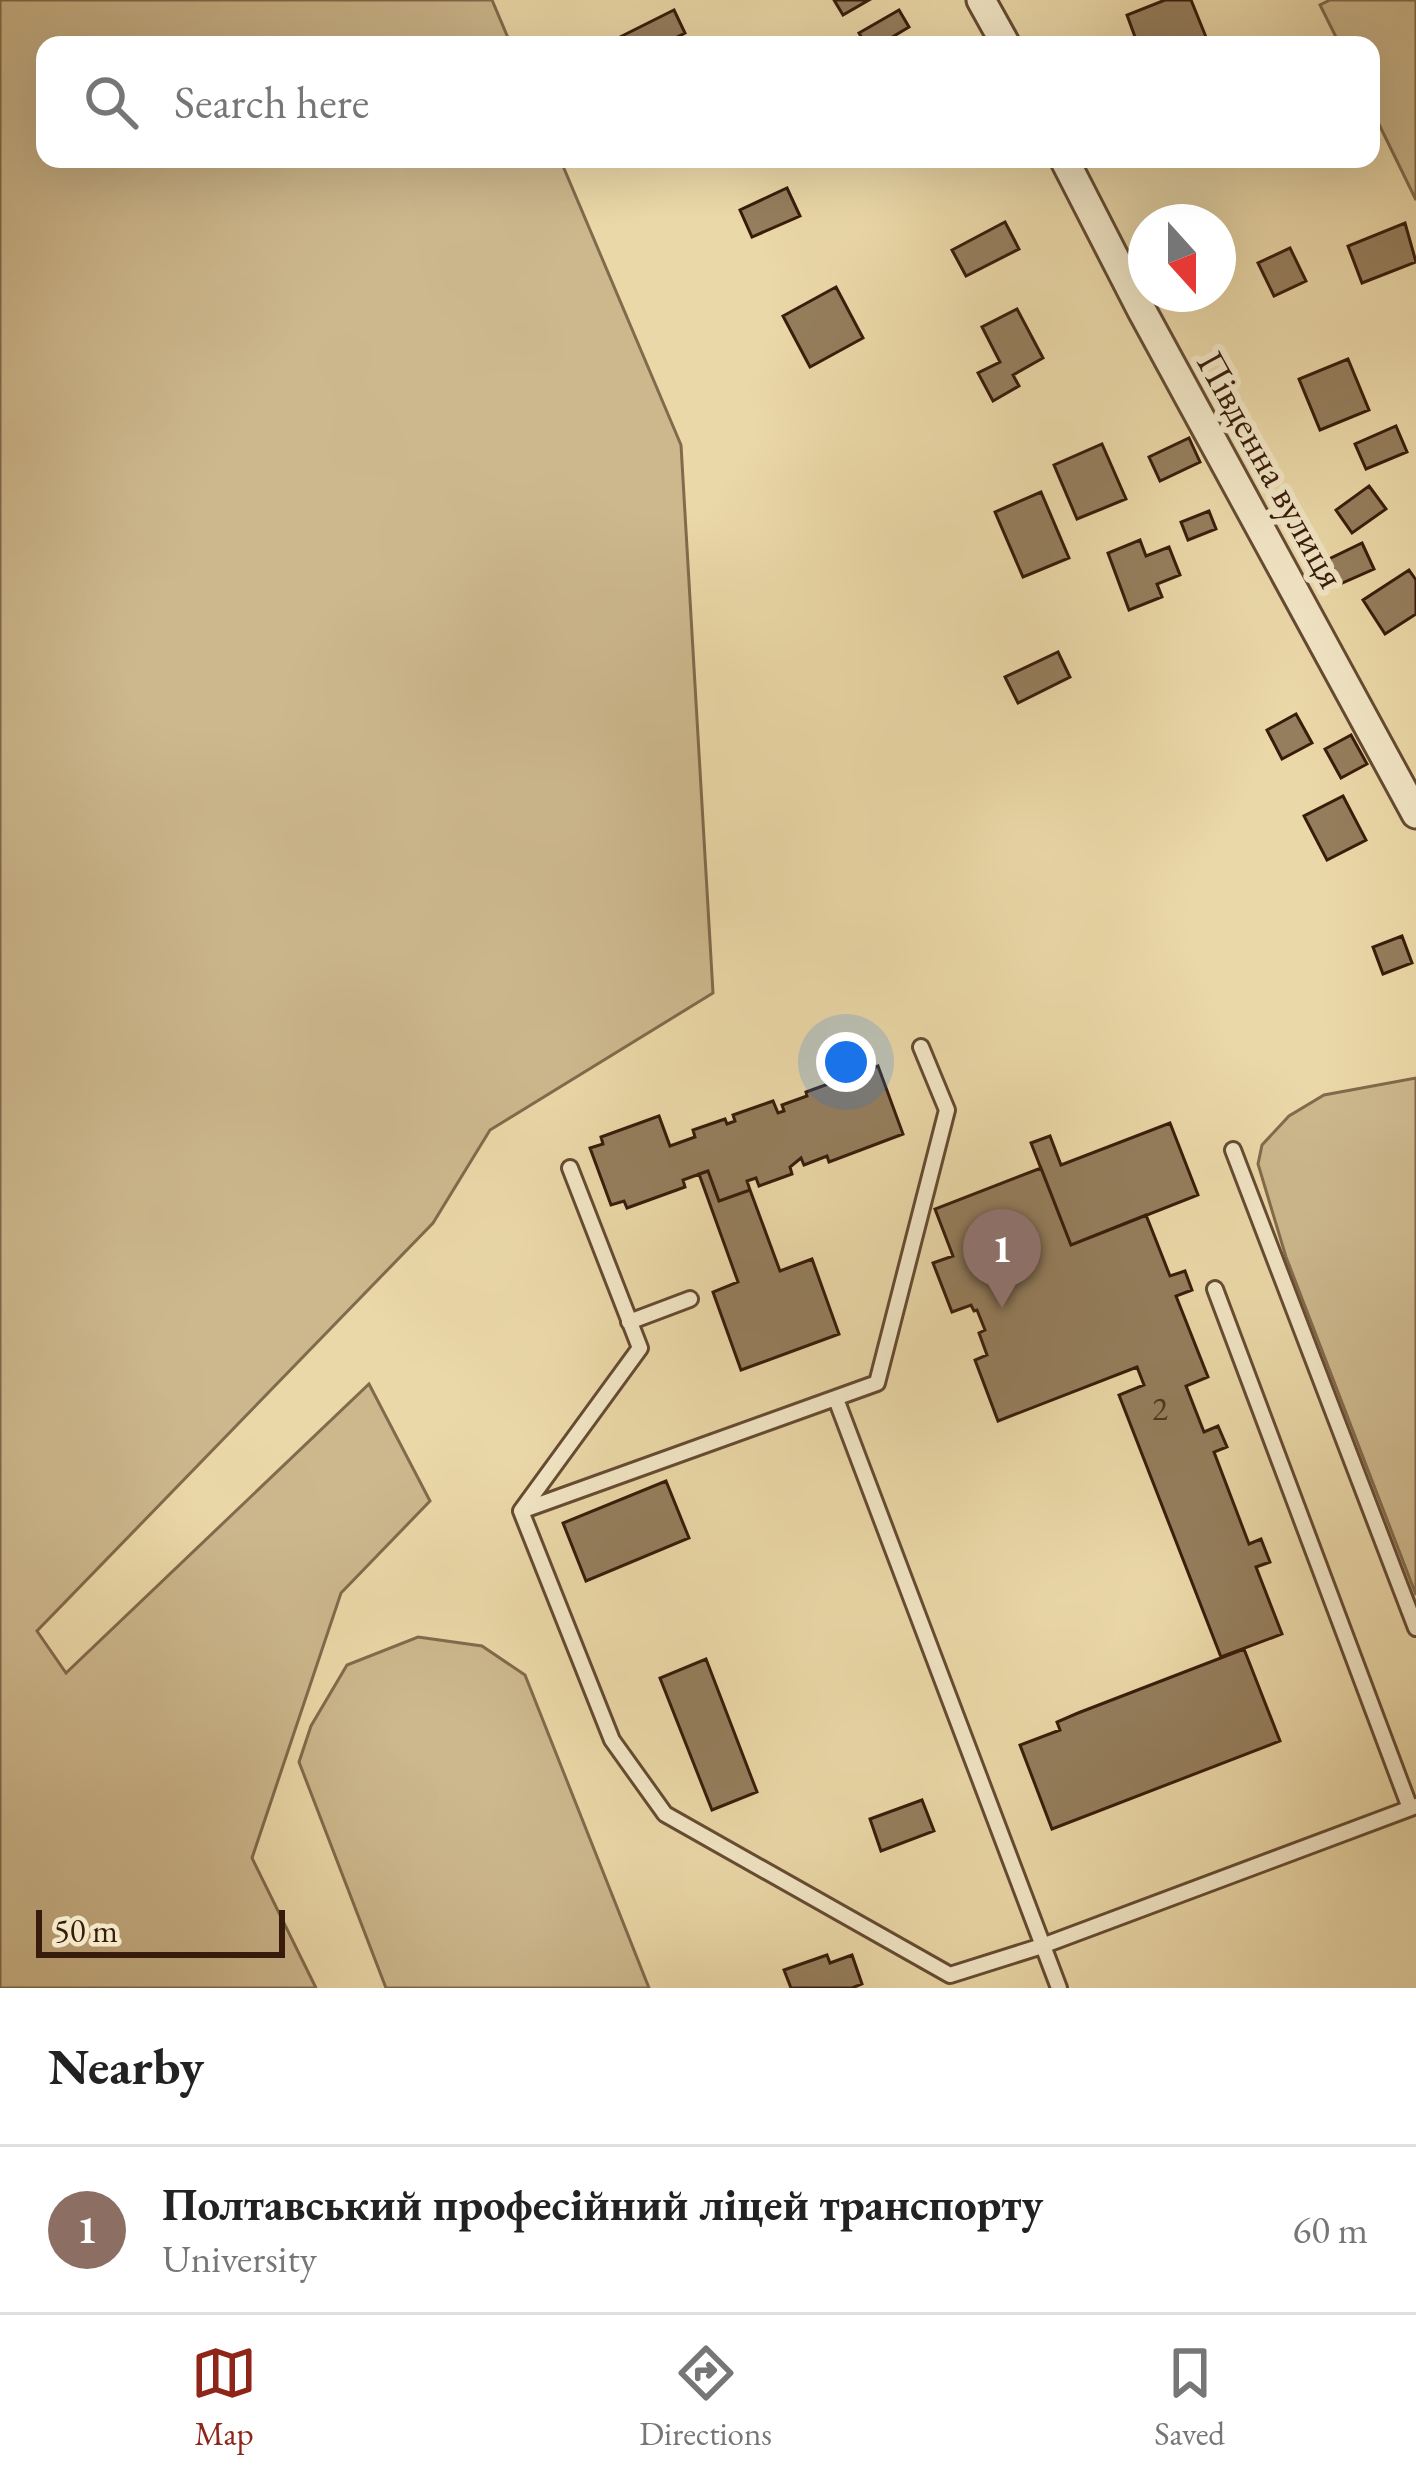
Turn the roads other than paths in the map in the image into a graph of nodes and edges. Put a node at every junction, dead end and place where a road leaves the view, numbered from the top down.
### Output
1 (982, 0) edge
2 (1001, 36) edge
3 (1069, 168) edge
4 (1416, 814) edge
5 (921, 1048) dead end
6 (1232, 1150) dead end
7 (571, 1168) dead end
8 (1215, 1289) dead end
9 (690, 1299) dead end
10 (629, 1322) junction
11 (836, 1399) junction
12 (521, 1511) junction
13 (1416, 1628) edge
14 (1413, 1807) edge
15 (1042, 1946) junction
16 (1059, 1988) edge

1 - 2 street
3 - 4 street, Південна вулиця
5 - 11 lane
6 - 13 lane
7 - 10 lane
8 - 14 lane
9 - 10 lane
10 - 12 lane
11 - 12 lane
11 - 15 lane
12 - 15 lane
14 - 15 lane
15 - 16 lane

